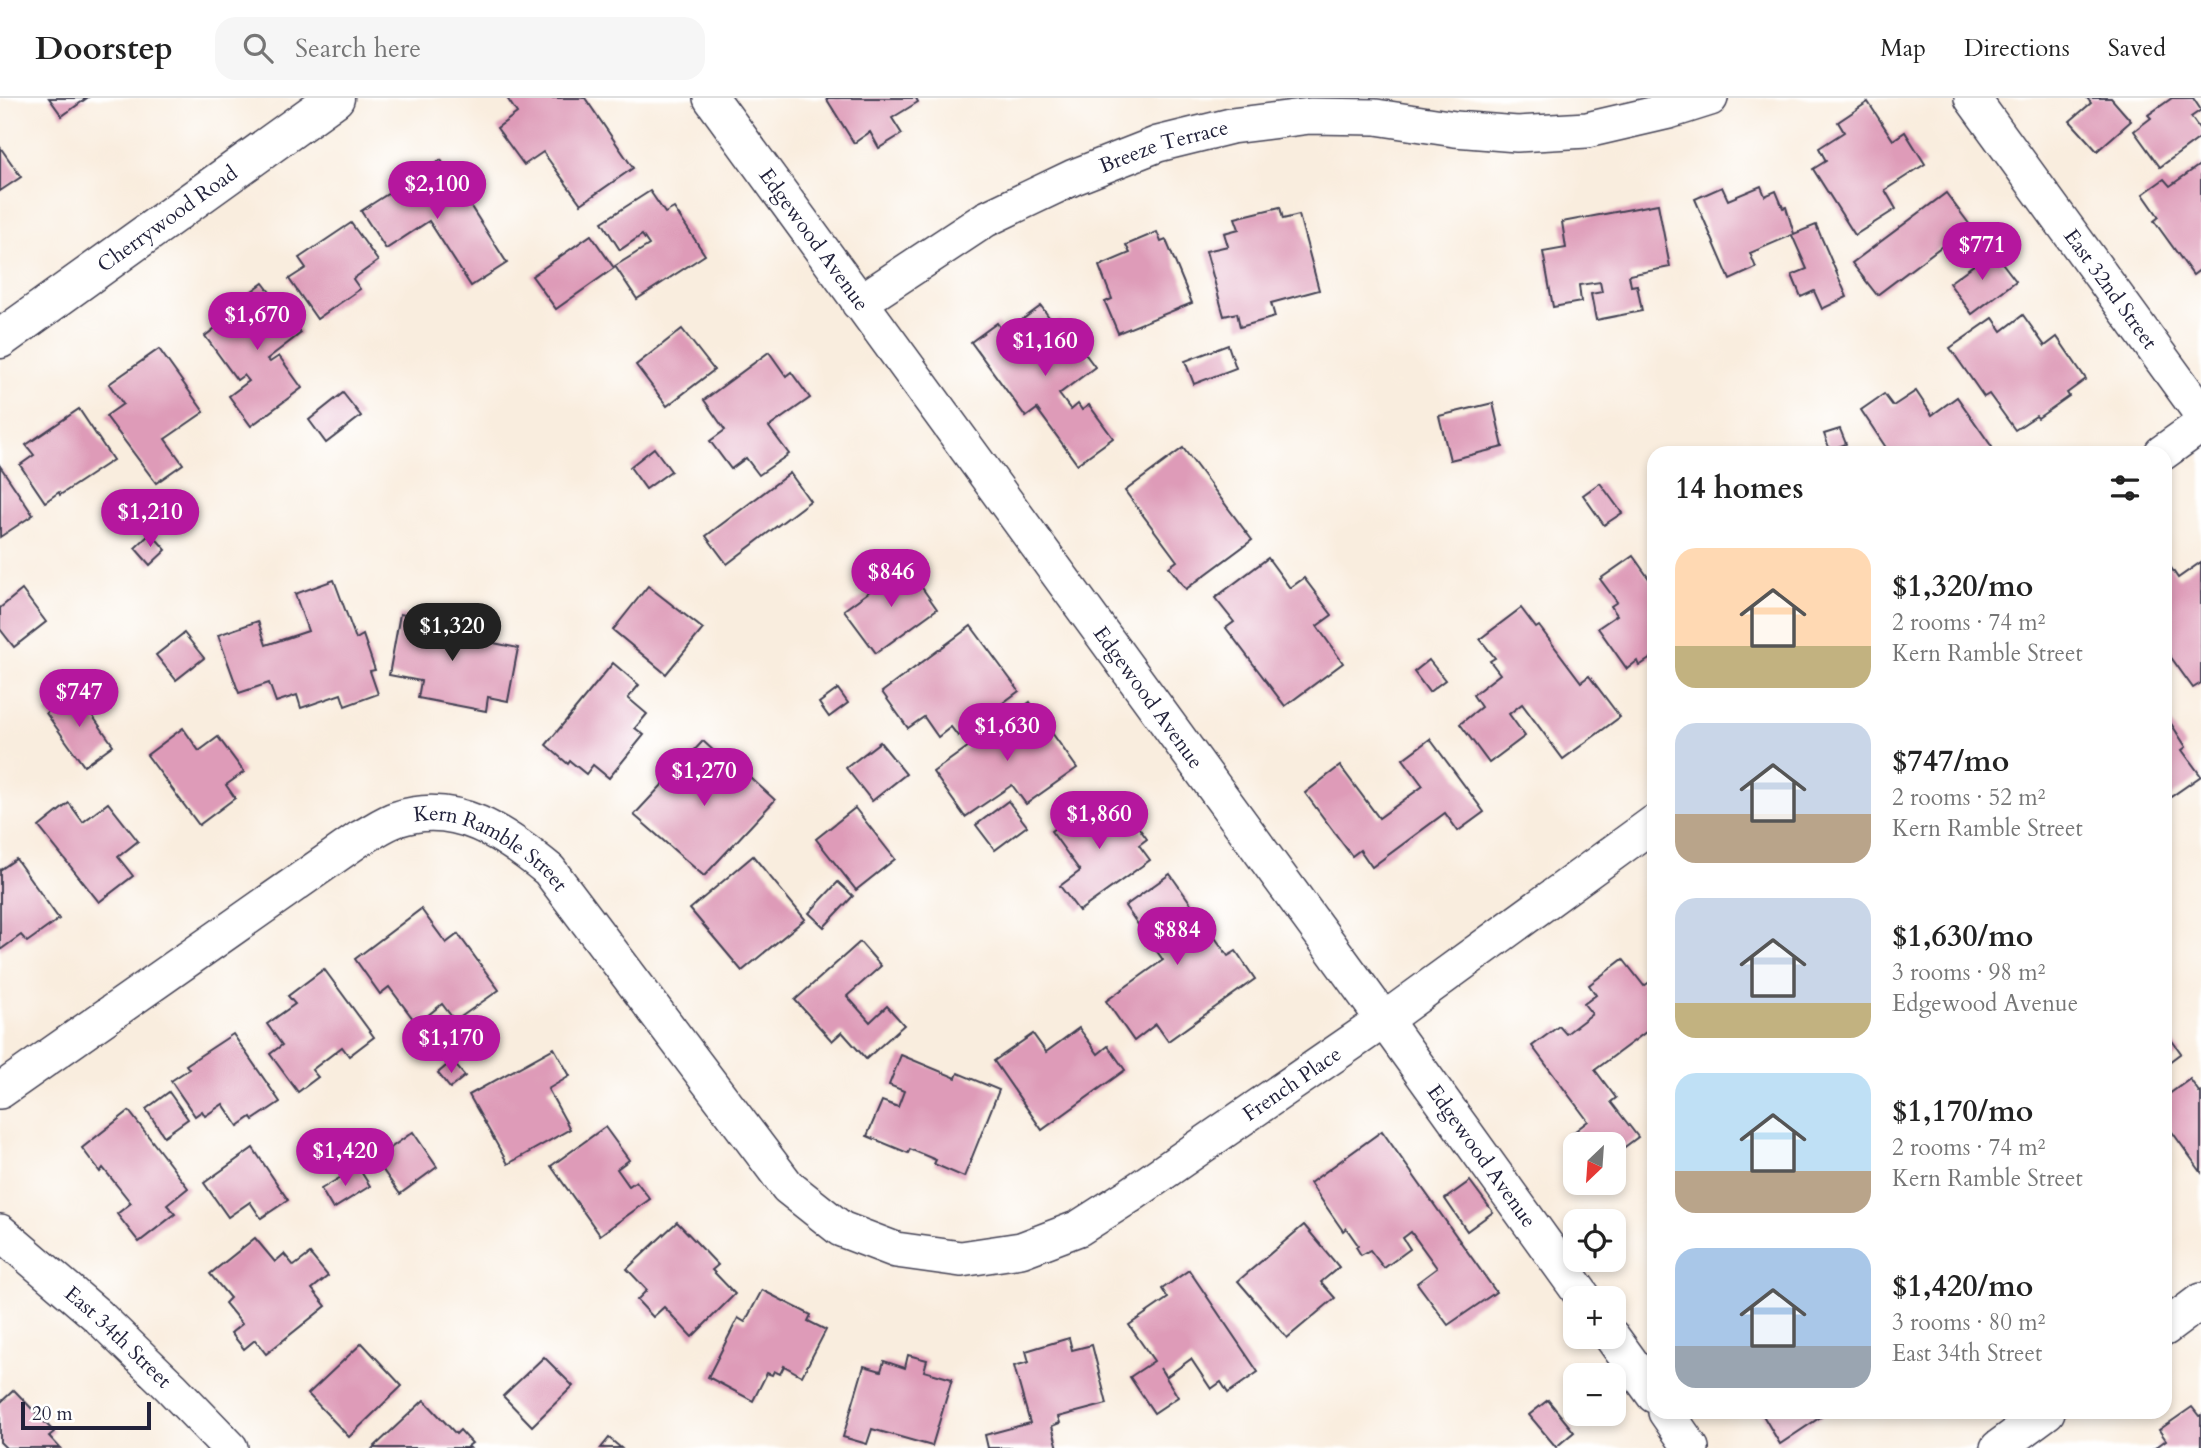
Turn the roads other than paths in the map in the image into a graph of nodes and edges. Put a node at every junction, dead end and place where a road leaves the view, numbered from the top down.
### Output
1 (335, 98) edge
2 (711, 98) edge
3 (1710, 98) edge
4 (1972, 98) edge
5 (859, 303) junction
6 (0, 338) edge
7 (2201, 412) edge
8 (2201, 425) edge
9 (2172, 446) edge
10 (1647, 828) edge
11 (1384, 1020) junction
12 (0, 1091) edge
13 (0, 1233) edge
14 (896, 1250) joint
15 (1575, 1286) edge
16 (2201, 1301) edge
17 (2172, 1323) edge
18 (1621, 1349) edge
19 (1647, 1385) edge
20 (1671, 1419) edge
21 (2038, 1419) edge
22 (230, 1448) edge
23 (1691, 1448) edge
24 (1998, 1448) edge

1 - 6 street, Cherrywood Road
2 - 5 street, Edgewood Avenue
3 - 5 street, Breeze Terrace
4 - 7 street, East 32nd Street
5 - 11 street, Edgewood Avenue
8 - 9 street
10 - 11 street, French Place
11 - 14 street, French Place
11 - 15 street, Edgewood Avenue
12 - 14 street, Kern Ramble Street
13 - 22 street, East 34th Street
16 - 17 street
18 - 19 street
20 - 23 street
21 - 24 street

